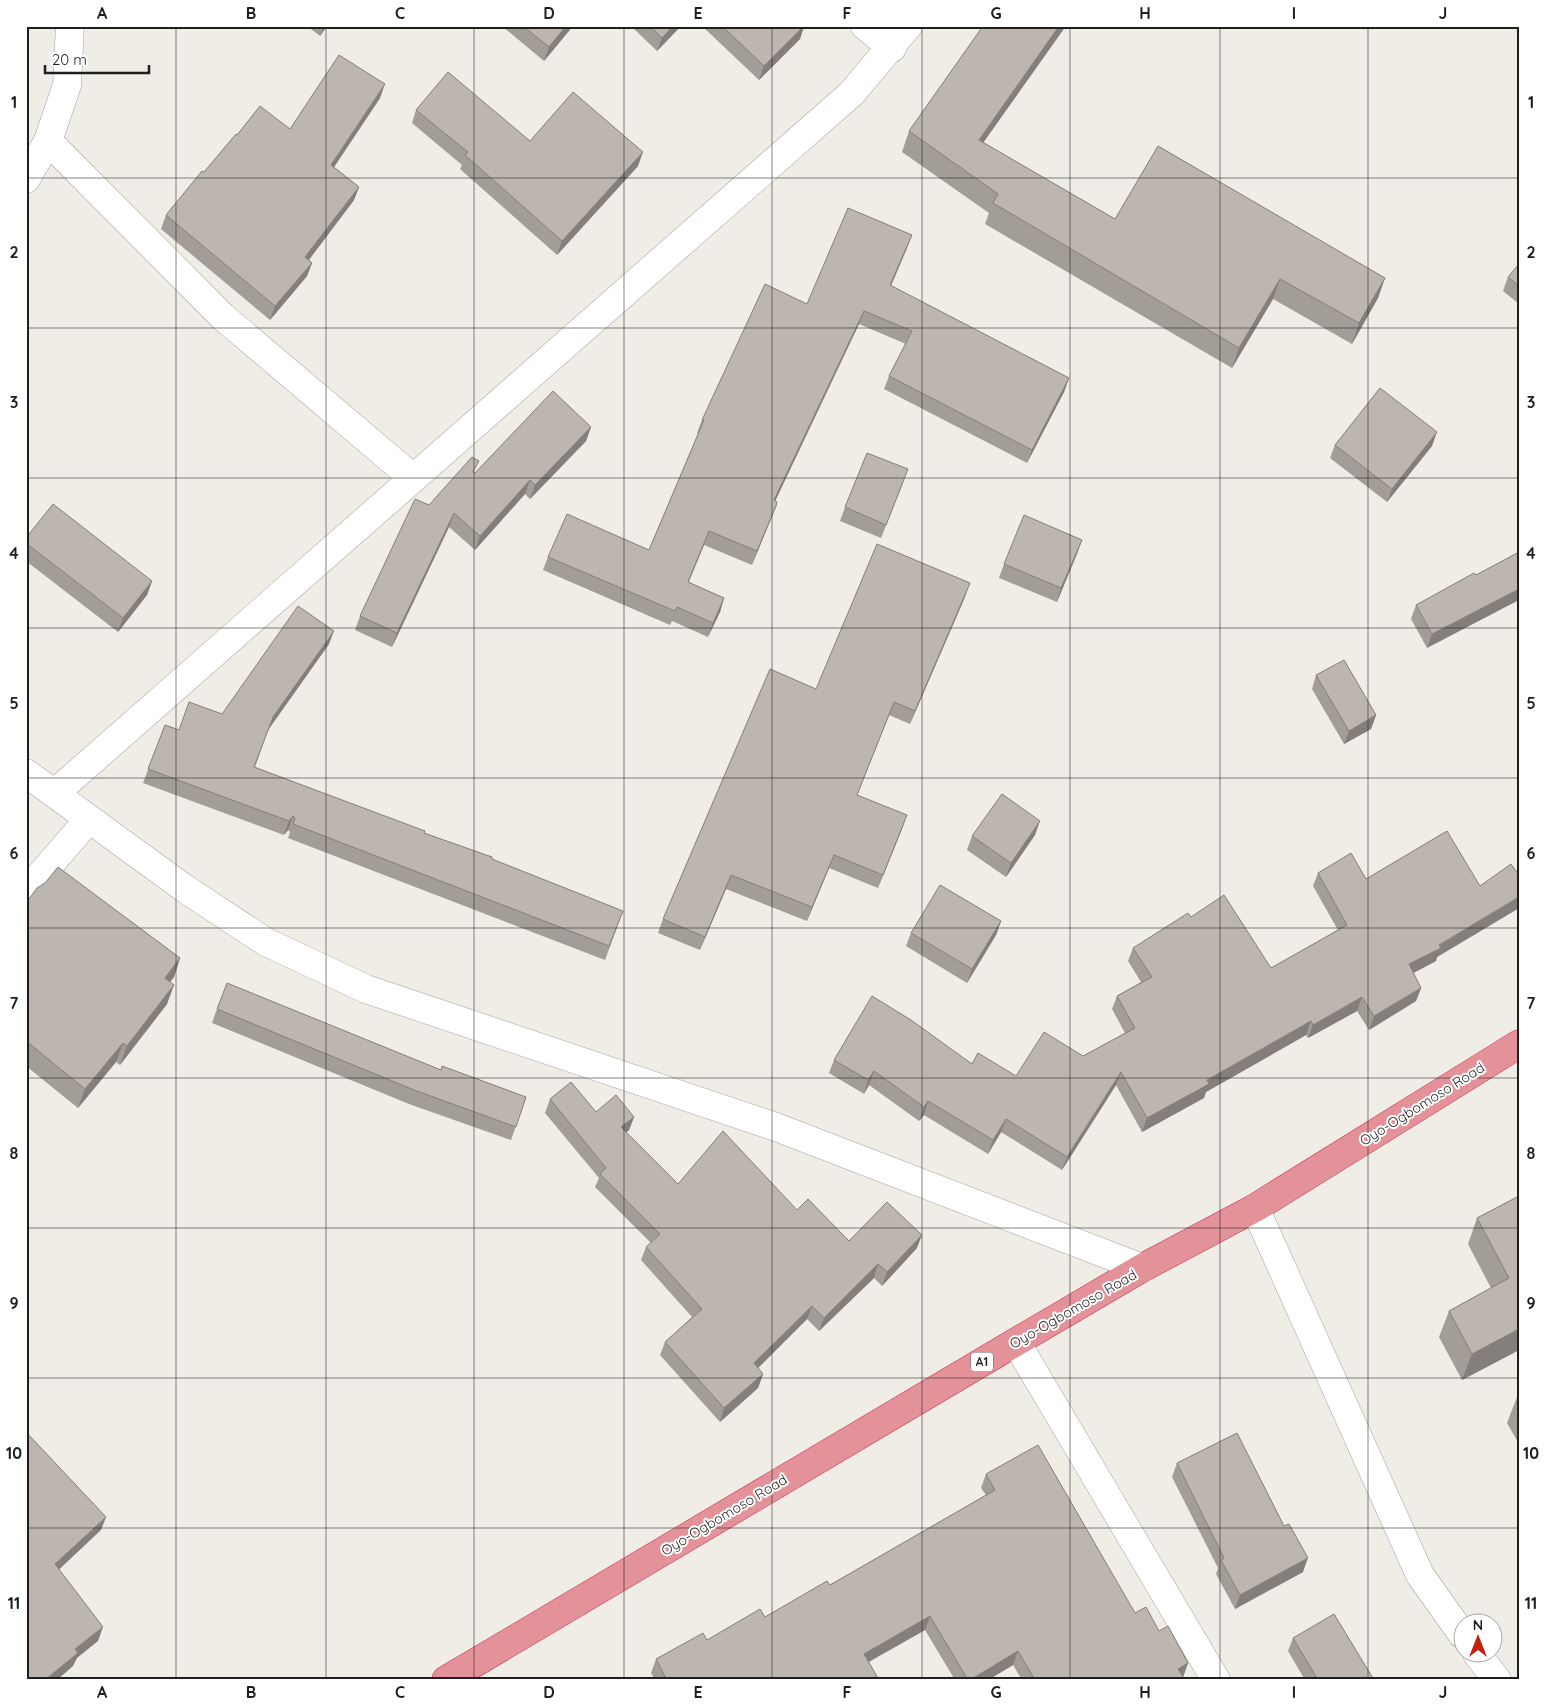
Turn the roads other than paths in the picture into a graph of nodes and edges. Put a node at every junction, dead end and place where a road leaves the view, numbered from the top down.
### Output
1 (70, 26) edge
2 (865, 26) edge
3 (908, 26) edge
4 (892, 48) junction
5 (48, 141) junction
6 (26, 179) edge
7 (413, 478) junction
8 (26, 772) edge
9 (55, 793) junction
10 (89, 818) junction
11 (26, 892) edge
12 (1519, 1044) edge
13 (1255, 1208) junction
14 (1142, 1268) junction
15 (1016, 1342) junction
16 (1452, 1620) edge
17 (1485, 1664) edge
18 (446, 1680) edge
19 (1216, 1680) edge
20 (1497, 1680) edge

1 - 5 street
2 - 4 street
3 - 4 street
4 - 7 street
5 - 6 street
5 - 7 street
7 - 9 street
8 - 9 street
9 - 10 street
10 - 11 street
10 - 14 street
12 - 13 highway, Oyo-Ogbomoso Road / A1
13 - 14 highway, Oyo-Ogbomoso Road / A1
13 - 16 street
14 - 15 highway, Oyo-Ogbomoso Road / A1
15 - 18 highway, Oyo-Ogbomoso Road / A1
15 - 19 street
17 - 20 street

